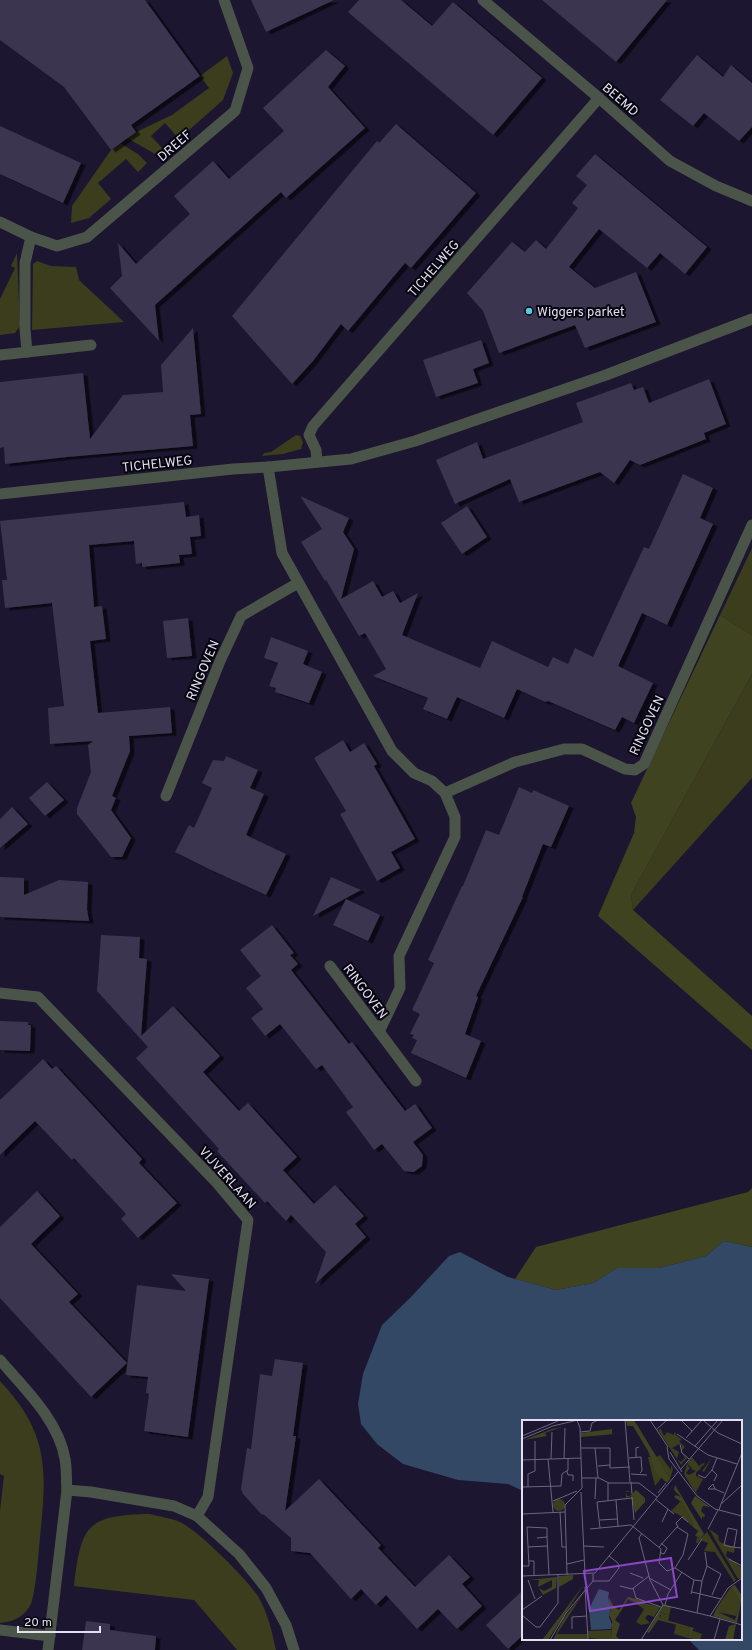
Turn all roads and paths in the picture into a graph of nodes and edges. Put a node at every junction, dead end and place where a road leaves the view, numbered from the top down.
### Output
1 (224, 0) edge
2 (483, 0) edge
3 (599, 98) junction
4 (752, 202) edge
5 (0, 222) edge
6 (30, 237) junction
7 (752, 319) edge
8 (91, 345) dead end
9 (27, 352) junction
10 (0, 355) edge
11 (317, 462) junction
12 (268, 468) junction
13 (0, 494) edge
14 (752, 525) edge
15 (298, 583) junction
16 (444, 793) junction
17 (166, 796) dead end
18 (330, 966) dead end
19 (0, 993) edge
20 (379, 1032) junction
21 (416, 1081) dead end
22 (0, 1360) edge
23 (67, 1490) junction
24 (197, 1516) junction
25 (0, 1630) edge
26 (50, 1636) junction
27 (48, 1650) edge
28 (294, 1650) edge

1 - 6 street, DREEF
2 - 3 street, BEEMD
3 - 4 street, BEEMD
3 - 11 street, TICHELWEG
5 - 6 street, DREEF
6 - 9 street
7 - 11 street, TICHELWEG
8 - 9 street
9 - 10 street
11 - 12 street, TICHELWEG
12 - 13 street, TICHELWEG
12 - 15 street, RINGOVEN
14 - 16 street, RINGOVEN
15 - 16 street, RINGOVEN
15 - 17 street, RINGOVEN
16 - 20 street, RINGOVEN
18 - 20 street, RINGOVEN
19 - 24 street, VIJVERLAAN
20 - 21 street, RINGOVEN
22 - 23 street
23 - 24 street
23 - 26 street
24 - 28 street
25 - 26 street
26 - 27 street

